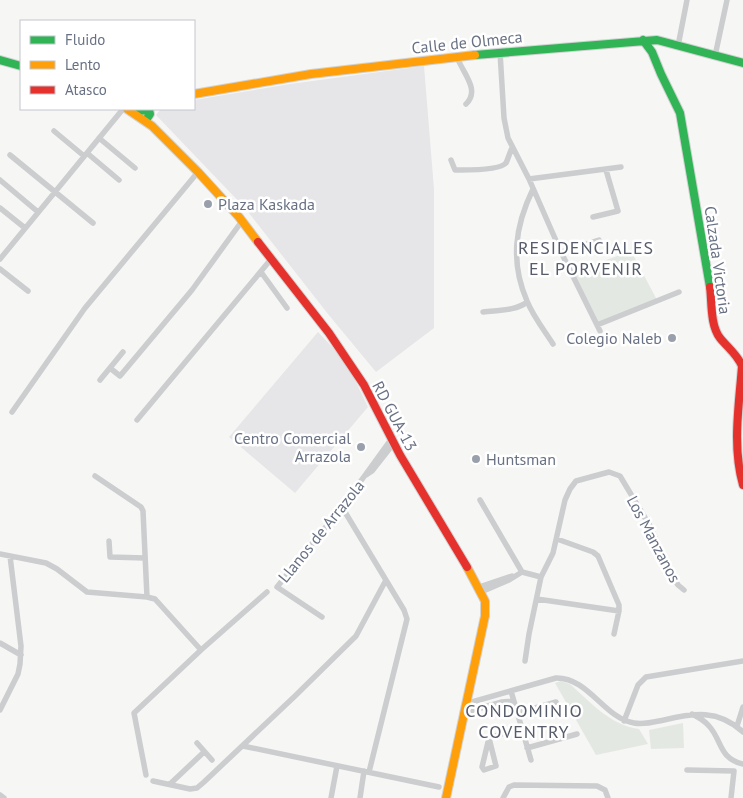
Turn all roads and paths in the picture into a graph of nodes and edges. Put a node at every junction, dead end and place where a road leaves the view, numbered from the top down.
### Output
1 (688, 0) edge
2 (727, 0) edge
3 (643, 40) junction
4 (679, 42) junction
5 (500, 52) junction
6 (716, 53) junction
7 (0, 54) edge
8 (457, 57) junction
9 (0, 60) edge
10 (20, 61) edge
11 (743, 62) edge
12 (20, 66) edge
13 (195, 94) edge
14 (466, 104) dead end
15 (122, 110) edge
16 (128, 110) edge
17 (136, 110) edge
18 (149, 116) edge
19 (54, 131) dead end
20 (98, 138) junction
21 (512, 148) junction
22 (86, 154) junction
23 (10, 155) dead end
24 (451, 160) dead end
25 (621, 167) dead end
26 (135, 168) dead end
27 (606, 170) junction
28 (198, 172) junction
29 (529, 179) junction
30 (0, 180) edge
31 (119, 180) dead end
32 (533, 189) junction
33 (54, 192) junction
34 (0, 208) edge
35 (38, 212) junction
36 (593, 217) dead end
37 (242, 221) junction
38 (93, 223) dead end
39 (25, 228) junction
40 (599, 240) dead end
41 (561, 252) junction
42 (272, 258) junction
43 (0, 259) edge
44 (0, 269) edge
45 (261, 272) junction
46 (28, 291) dead end
47 (679, 292) dead end
48 (527, 302) junction
49 (287, 308) dead end
50 (483, 312) dead end
51 (597, 325) junction
52 (600, 331) dead end
53 (553, 344) dead end
54 (123, 352) dead end
55 (110, 368) junction
56 (100, 380) dead end
57 (12, 412) dead end
58 (741, 418) edge
59 (137, 420) dead end
60 (393, 441) junction
61 (740, 460) edge
62 (95, 476) dead end
63 (742, 480) edge
64 (480, 500) dead end
65 (342, 507) junction
66 (557, 539) junction
67 (109, 541) dead end
68 (0, 554) edge
69 (10, 556) junction
70 (145, 558) junction
71 (519, 573) junction
72 (541, 578) junction
73 (386, 580) junction
74 (480, 589) junction
75 (684, 590) dead end
76 (267, 592) dead end
77 (147, 597) junction
78 (537, 599) junction
79 (619, 611) junction
80 (322, 617) dead end
81 (614, 634) dead end
82 (0, 643) edge
83 (201, 650) junction
84 (21, 655) junction
85 (525, 661) dead end
86 (743, 661) edge
87 (511, 691) junction
88 (487, 698) junction
89 (514, 701) junction
90 (502, 702) junction
91 (556, 702) dead end
92 (465, 704) junction
93 (490, 705) junction
94 (743, 707) edge
95 (0, 710) edge
96 (463, 713) junction
97 (518, 713) junction
98 (692, 714) junction
99 (624, 721) junction
100 (737, 726) junction
101 (522, 727) junction
102 (743, 732) edge
103 (577, 734) dead end
104 (489, 738) junction
105 (197, 743) dead end
106 (243, 746) junction
107 (528, 748) junction
108 (204, 752) junction
109 (212, 760) dead end
110 (531, 760) dead end
111 (743, 764) edge
112 (337, 766) junction
113 (687, 770) dead end
114 (367, 772) junction
115 (146, 776) dead end
116 (153, 781) dead end
117 (170, 784) junction
118 (439, 787) dead end
119 (0, 795) edge
120 (4, 798) edge
121 (331, 798) edge
122 (360, 798) edge
123 (446, 798) edge
124 (503, 798) edge
125 (608, 798) edge
126 (730, 798) edge

1 - 4 street
2 - 6 street
3 - 4 street, Calle de Olmeca
3 - 5 street, Calle de Olmeca
3 - 58 street, Calzada Victoria
4 - 6 street, Calle de Olmeca
5 - 8 street, Calle de Olmeca
5 - 21 street
6 - 11 street, Calle de Olmeca
7 - 10 street
8 - 13 street, Calle de Olmeca
8 - 14 street
9 - 12 street
15 - 20 street
16 - 18 street, RD GUA-13
17 - 18 street
18 - 28 street, RD GUA-13
19 - 22 street
20 - 22 street
20 - 26 street
21 - 24 street
21 - 29 street
22 - 31 street
22 - 33 street
23 - 33 street
25 - 27 street
27 - 29 street
27 - 36 street
28 - 37 street, RD GUA-13
28 - 57 street
29 - 32 street
30 - 35 street
32 - 41 street
32 - 48 street
33 - 35 street
33 - 38 street
34 - 39 street
35 - 39 street
37 - 42 street, RD GUA-13
37 - 55 street
39 - 43 street
40 - 41 street
41 - 51 street
42 - 45 street
42 - 60 street, RD GUA-13
44 - 46 street
45 - 49 street
45 - 59 street
47 - 51 street
48 - 50 street
48 - 53 street
51 - 52 street
54 - 55 street
55 - 56 street
58 - 61 street, Calzada Victoria
60 - 65 street, Llanos de Arrazola
60 - 74 street, RD GUA-13
61 - 63 street, Calzada Victoria
62 - 70 street
64 - 71 street
65 - 73 street
65 - 80 street, Llanos de Arrazola
66 - 72 street, Los Manzanos
66 - 75 street, Los Manzanos
66 - 79 street
67 - 70 street
68 - 69 street
69 - 77 street
69 - 84 street
70 - 77 street
71 - 72 street
71 - 74 street
72 - 78 street, Los Manzanos
73 - 106 street
73 - 114 street
74 - 92 street, RD GUA-13
76 - 83 street
77 - 83 street
78 - 79 street
78 - 85 street, Los Manzanos
79 - 81 street
82 - 84 street
83 - 115 street
84 - 95 street
86 - 99 street
87 - 88 street
87 - 89 street
87 - 90 street
87 - 99 street
88 - 92 street
88 - 93 street
89 - 90 street
89 - 97 street
90 - 93 street
91 - 97 street
92 - 96 street, RD GUA-13
93 - 96 street
94 - 100 street
96 - 123 street, RD GUA-13
97 - 101 street
98 - 99 street
98 - 100 street
98 - 111 street
100 - 102 street
101 - 104 street
101 - 107 street
103 - 107 street
104 - 104 street
105 - 108 street
106 - 112 street
106 - 117 street
107 - 110 street
108 - 109 street
108 - 117 street
112 - 114 street
112 - 121 street
113 - 126 street
114 - 118 street
114 - 122 street
116 - 117 street
119 - 120 street
124 - 125 street

